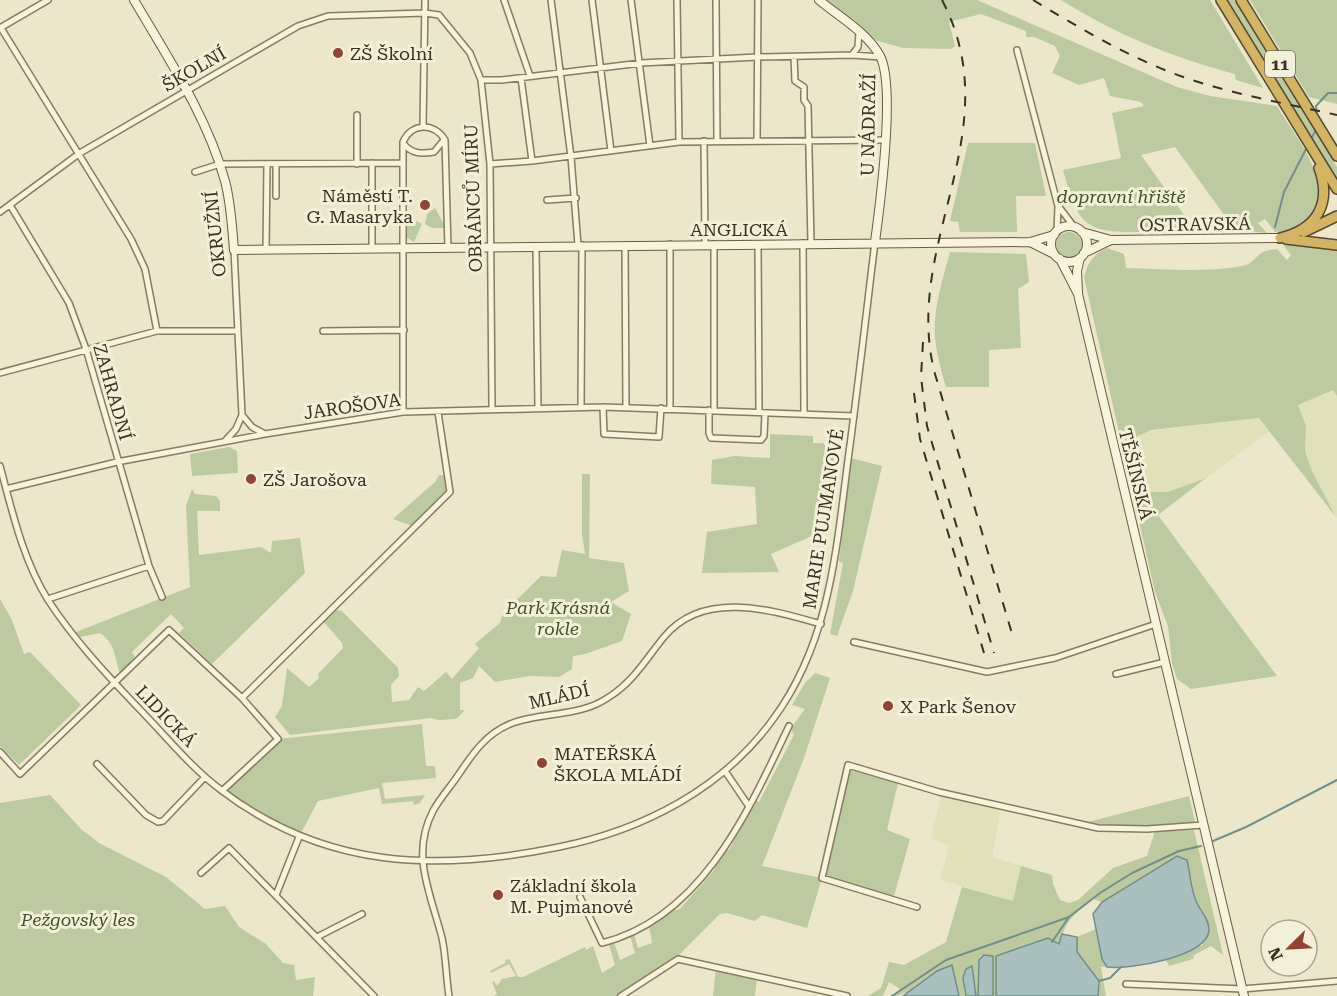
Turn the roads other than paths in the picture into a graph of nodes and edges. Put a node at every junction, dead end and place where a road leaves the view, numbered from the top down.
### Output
1 (48, 0) edge
2 (134, 0) edge
3 (425, 0) edge
4 (504, 0) edge
5 (551, 0) edge
6 (592, 0) edge
7 (631, 0) edge
8 (678, 0) edge
9 (716, 0) edge
10 (758, 0) edge
11 (819, 0) edge
12 (1221, 0) edge
13 (1241, 0) edge
14 (425, 13) junction
15 (0, 28) edge
16 (859, 33) junction
17 (1017, 50) dead end
18 (852, 55) junction
19 (757, 57) junction
20 (794, 57) junction
21 (881, 57) junction
22 (716, 59) junction
23 (677, 61) junction
24 (640, 63) junction
25 (601, 68) junction
26 (560, 72) junction
27 (530, 76) junction
28 (521, 78) junction
29 (481, 80) junction
30 (187, 90) junction
31 (357, 115) dead end
32 (423, 126) junction
33 (445, 140) junction
34 (757, 140) junction
35 (885, 140) junction
36 (704, 141) junction
37 (717, 141) junction
38 (810, 141) junction
39 (402, 142) junction
40 (680, 142) junction
41 (650, 146) junction
42 (1311, 146) junction
43 (611, 151) junction
44 (80, 153) junction
45 (571, 156) junction
46 (1337, 156) edge
47 (532, 161) junction
48 (372, 163) junction
49 (403, 163) junction
50 (220, 164) junction
51 (267, 164) junction
52 (276, 164) junction
53 (357, 164) junction
54 (490, 164) junction
55 (195, 172) dead end
56 (1337, 189) edge
57 (276, 196) dead end
58 (576, 198) junction
59 (547, 200) dead end
60 (10, 205) junction
61 (1058, 206) junction
62 (0, 212) edge
63 (1337, 216) edge
64 (1079, 230) junction
65 (1055, 233) junction
66 (1284, 238) junction
67 (1111, 240) junction
68 (875, 242) junction
69 (807, 243) junction
70 (1030, 243) junction
71 (670, 244) junction
72 (705, 244) junction
73 (714, 244) junction
74 (758, 244) junction
75 (580, 245) junction
76 (625, 245) junction
77 (1337, 245) edge
78 (536, 246) junction
79 (491, 247) junction
80 (448, 248) junction
81 (372, 249) junction
82 (404, 249) junction
83 (234, 250) junction
84 (266, 250) junction
85 (1082, 255) junction
86 (1057, 257) junction
87 (1078, 294) junction
88 (404, 330) junction
89 (238, 331) junction
90 (323, 331) dead end
91 (157, 332) junction
92 (86, 349) junction
93 (0, 374) edge
94 (581, 406) junction
95 (603, 407) junction
96 (626, 407) junction
97 (492, 408) junction
98 (538, 408) junction
99 (661, 408) junction
100 (670, 408) junction
101 (712, 410) junction
102 (402, 412) junction
103 (438, 412) junction
104 (762, 412) junction
105 (804, 413) junction
106 (242, 415) junction
107 (854, 416) junction
108 (265, 434) junction
109 (224, 442) junction
110 (117, 462) junction
111 (0, 465) edge
112 (6, 489) junction
113 (149, 566) junction
114 (162, 597) dead end
115 (48, 599) junction
116 (821, 624) junction
117 (1156, 624) junction
118 (854, 642) dead end
119 (1165, 662) junction
120 (1116, 674) dead end
121 (114, 684) junction
122 (242, 698) junction
123 (789, 726) dead end
124 (0, 752) edge
125 (97, 764) dead end
126 (725, 771) junction
127 (205, 777) junction
128 (222, 791) junction
129 (748, 806) junction
130 (1203, 825) junction
131 (300, 837) junction
132 (422, 863) junction
133 (201, 873) dead end
134 (276, 895) junction
135 (580, 897) dead end
136 (918, 907) dead end
137 (362, 914) dead end
138 (317, 937) junction
139 (1337, 981) edge
140 (1126, 984) dead end
141 (1243, 993) edge
142 (374, 996) edge
143 (449, 996) edge
144 (621, 996) edge
145 (847, 996) edge

1 - 15 street
2 - 30 street, OKRUŽNÍ
3 - 14 street
4 - 27 street
5 - 26 street
6 - 25 street
7 - 24 street
8 - 23 street
9 - 22 street
10 - 19 street
11 - 16 street, U NÁDRAŽÍ
12 - 42 highway, 11
13 - 46 highway, 11
14 - 29 street, OBRÁNCŮ MÍRU
14 - 30 street, ŠKOLNÍ
14 - 32 street
15 - 44 street
16 - 18 street
16 - 21 street, U NÁDRAŽÍ
17 - 61 street
18 - 20 street
18 - 21 street
19 - 20 street
19 - 22 street
19 - 34 street
20 - 38 street
21 - 35 street, U NÁDRAŽÍ
22 - 23 street
22 - 37 street
23 - 24 street
23 - 40 street
24 - 25 street
24 - 41 street
25 - 26 street
25 - 43 street
26 - 27 street
26 - 45 street
27 - 28 street
28 - 29 street
28 - 47 street
29 - 54 street, OBRÁNCŮ MÍRU
30 - 44 street, ŠKOLNÍ
30 - 50 street, OKRUŽNÍ
31 - 53 street
32 - 33 street
32 - 39 street
33 - 39 street
33 - 80 street
34 - 37 street
34 - 38 street
35 - 38 street
35 - 68 street, U NÁDRAŽÍ
36 - 37 street
36 - 40 street
36 - 72 street
38 - 69 street
39 - 49 street
40 - 41 street
41 - 43 street
42 - 56 highway, 11
42 - 66 highway
43 - 45 street
44 - 60 street, ŠKOLNÍ
44 - 91 street
45 - 47 street
45 - 58 street
47 - 54 street
48 - 49 street
48 - 53 street
48 - 81 street
49 - 82 street
50 - 51 street
50 - 55 street
50 - 83 street, OKRUŽNÍ
51 - 52 street
51 - 84 street
52 - 53 street
52 - 57 street
54 - 79 street, OBRÁNCŮ MÍRU
58 - 59 street
58 - 75 street
60 - 62 street, ŠKOLNÍ
60 - 92 street, ZAHRADNÍ
61 - 64 street
61 - 65 street
63 - 66 highway
64 - 65 street
64 - 67 street, OSTRAVSKÁ
64 - 85 street
65 - 70 street, ANGLICKÁ
65 - 86 street
66 - 67 street, OSTRAVSKÁ
66 - 77 highway
67 - 85 street, OSTRAVSKÁ
68 - 69 street, ANGLICKÁ
68 - 70 street, ANGLICKÁ
68 - 107 street, MARIE PUJMANOVÉ
69 - 74 street, ANGLICKÁ
69 - 105 street
70 - 86 street, ANGLICKÁ
71 - 72 street, ANGLICKÁ
71 - 76 street, ANGLICKÁ
71 - 100 street
72 - 73 street, ANGLICKÁ
73 - 74 street, ANGLICKÁ
73 - 101 street
74 - 104 street
75 - 76 street, ANGLICKÁ
75 - 78 street, ANGLICKÁ
75 - 94 street
76 - 96 street
78 - 79 street, ANGLICKÁ
78 - 98 street
79 - 80 street, ANGLICKÁ
79 - 97 street, OBRÁNCŮ MÍRU
80 - 82 street, ANGLICKÁ
81 - 82 street
81 - 84 street
82 - 88 street
83 - 84 street
83 - 89 street, OKRUŽNÍ
85 - 86 street
85 - 87 street, TĚŠÍNSKÁ
86 - 87 street, TĚŠÍNSKÁ
87 - 117 street, TĚŠÍNSKÁ
88 - 90 street
88 - 102 street
89 - 91 street
89 - 106 street, OKRUŽNÍ
91 - 92 street
92 - 93 street
92 - 110 street, ZAHRADNÍ
94 - 95 street, JAROŠOVA
94 - 98 street, JAROŠOVA
95 - 96 street, JAROŠOVA
95 - 99 street
96 - 99 street, JAROŠOVA
97 - 98 street, JAROŠOVA
97 - 103 street, JAROŠOVA
99 - 100 street, JAROŠOVA
100 - 101 street, JAROŠOVA
101 - 104 street, JAROŠOVA
101 - 104 street
102 - 103 street, JAROŠOVA
102 - 108 street, JAROŠOVA
103 - 122 street
104 - 105 street, JAROŠOVA
105 - 107 street, JAROŠOVA
106 - 108 street
106 - 109 street
107 - 116 street, MARIE PUJMANOVÉ
108 - 109 street, JAROŠOVA
109 - 110 street, JAROŠOVA
110 - 112 street, JAROŠOVA
110 - 113 street, ZAHRADNÍ
111 - 112 street, LIDICKÁ
112 - 115 street, LIDICKÁ
113 - 114 street, ZAHRADNÍ
113 - 115 street
115 - 121 street, LIDICKÁ
116 - 126 street, MARIE PUJMANOVÉ
116 - 132 street, MLÁDÍ
117 - 118 street
117 - 119 street, TĚŠÍNSKÁ
119 - 120 street
119 - 130 street, TĚŠÍNSKÁ
121 - 122 street
121 - 124 street
121 - 127 street, LIDICKÁ
122 - 128 street
123 - 129 street
125 - 127 street
126 - 129 street
126 - 132 street, MARIE PUJMANOVÉ
127 - 128 street, LIDICKÁ
128 - 131 street, LIDICKÁ
129 - 135 street
130 - 136 street
130 - 141 street, TĚŠÍNSKÁ
131 - 132 street, LIDICKÁ
131 - 134 street
132 - 143 street
133 - 134 street
134 - 138 street
137 - 138 street
138 - 142 street
139 - 141 street
140 - 141 street
144 - 145 street

